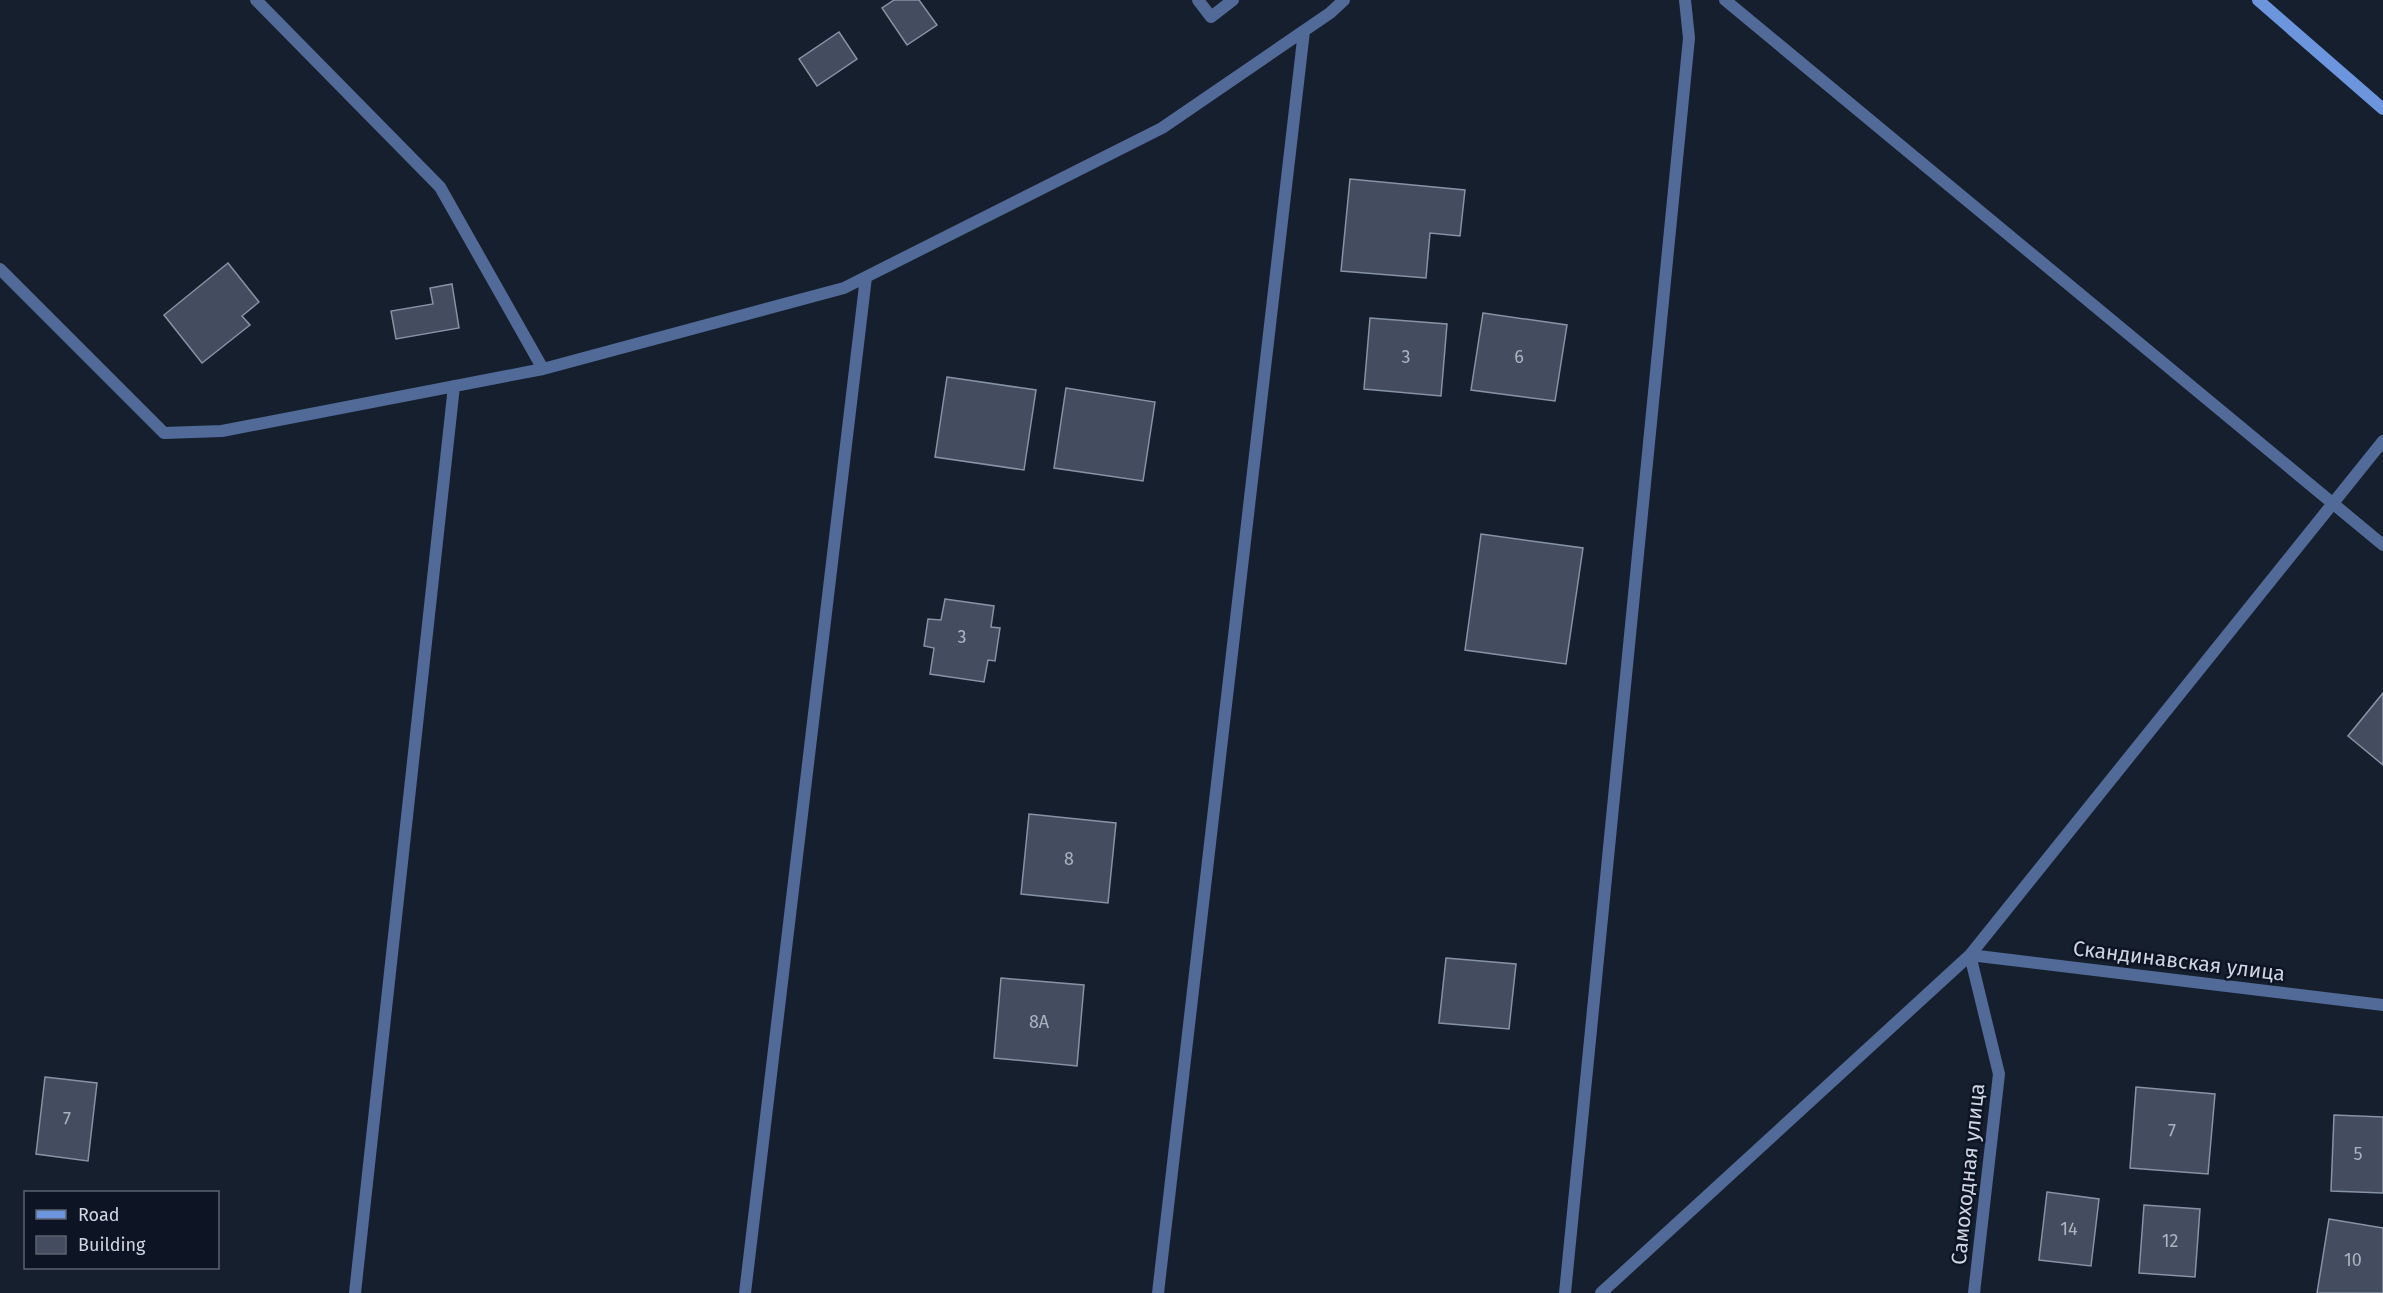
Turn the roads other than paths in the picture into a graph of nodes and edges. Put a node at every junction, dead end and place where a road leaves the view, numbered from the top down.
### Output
1 (256, 0) edge
2 (1198, 0) edge
3 (1233, 0) edge
4 (1344, 0) edge
5 (1685, 0) edge
6 (1725, 0) edge
7 (2258, 0) edge
8 (1304, 31) junction
9 (2383, 109) edge
10 (0, 269) edge
11 (866, 277) junction
12 (543, 369) junction
13 (454, 386) junction
14 (2383, 441) edge
15 (2331, 504) junction
16 (2383, 545) edge
17 (1970, 955) junction
18 (2383, 1005) edge
19 (354, 1293) edge
20 (745, 1293) edge
21 (1158, 1293) edge
22 (1565, 1293) edge
23 (1600, 1293) edge
24 (1974, 1293) edge

1 - 12 street
2 - 3 street
4 - 8 street
5 - 22 street
6 - 15 street
7 - 9 street
8 - 11 street
8 - 21 street
10 - 13 street
11 - 12 street
11 - 20 street
12 - 13 street
13 - 19 street
14 - 15 street
15 - 16 street
15 - 17 street
17 - 18 street, Скандинавская улица
17 - 23 street
17 - 24 street, Самоходная улица

